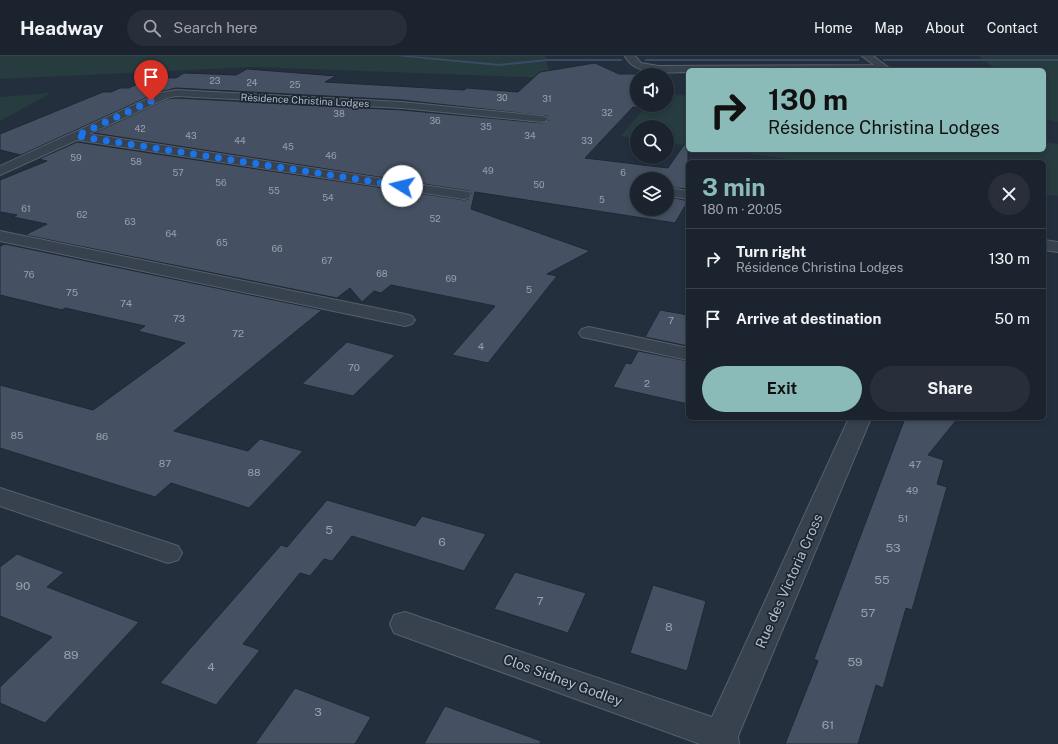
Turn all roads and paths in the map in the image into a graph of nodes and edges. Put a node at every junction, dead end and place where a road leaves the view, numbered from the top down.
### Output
1 (630, 56) edge
2 (867, 56) edge
3 (885, 68) edge
4 (686, 69) edge
5 (542, 119) dead end
6 (76, 136) junction
7 (0, 171) edge
8 (464, 195) dead end
9 (0, 236) edge
10 (1046, 245) edge
11 (1058, 247) edge
12 (406, 320) dead end
13 (589, 333) dead end
14 (686, 354) edge
15 (859, 420) edge
16 (0, 497) edge
17 (168, 553) dead end
18 (405, 624) dead end
19 (722, 740) edge

1 - 4 street
2 - 3 street
5 - 6 street, Résidence Christina Lodges
6 - 7 street, Résidence Christina Lodges
6 - 8 street
9 - 12 street
10 - 11 street
13 - 14 street
15 - 19 street, Rue des Victoria Cross
16 - 17 street
18 - 19 street, Clos Sidney Godley

